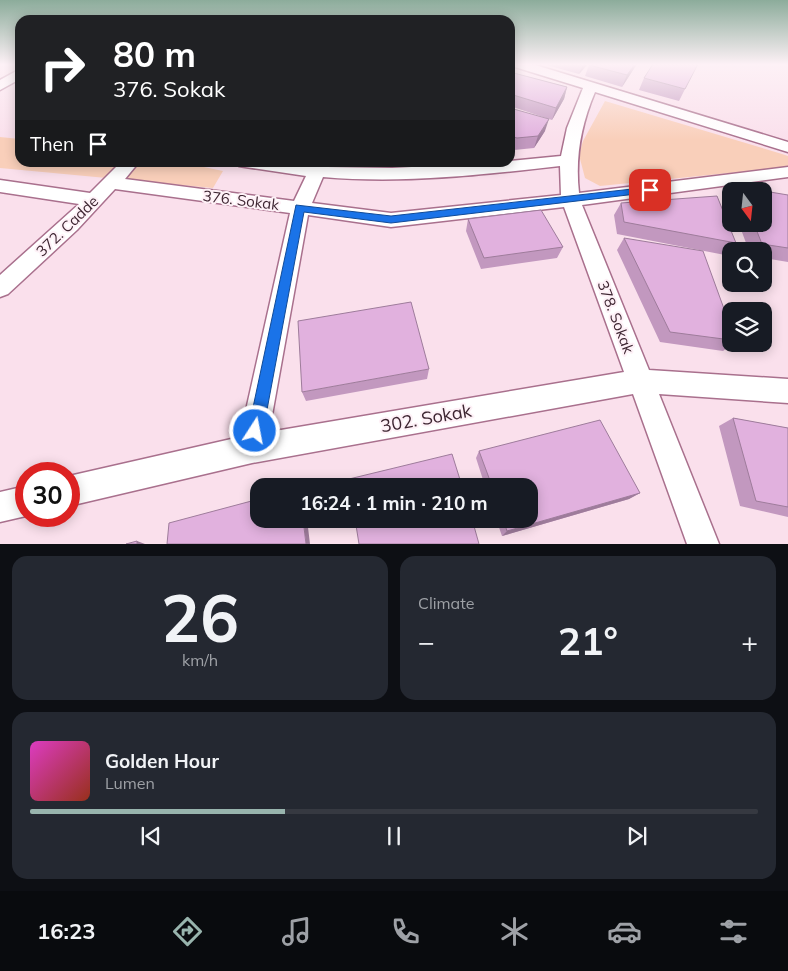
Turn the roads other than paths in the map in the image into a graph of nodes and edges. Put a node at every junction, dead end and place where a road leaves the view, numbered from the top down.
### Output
1 (588, 89) edge
2 (601, 89) edge
3 (788, 147) edge
4 (569, 160) junction
5 (515, 165) edge
6 (126, 167) edge
7 (319, 167) edge
8 (498, 167) edge
9 (788, 172) edge
10 (111, 183) junction
11 (0, 186) edge
12 (95, 200) junction
13 (571, 200) junction
14 (300, 208) junction
15 (0, 288) edge
16 (641, 381) junction
17 (788, 391) edge
18 (252, 449) junction
19 (80, 489) edge
20 (15, 504) edge
21 (0, 507) edge
22 (703, 544) edge

1 - 4 street, 378. Sokak
2 - 3 street
4 - 5 street
4 - 13 street, 378. Sokak
6 - 10 street, 372. Cadde
7 - 8 street
7 - 14 street
9 - 13 street, 376. Sokak
10 - 12 street, 372. Cadde
10 - 14 street, 376. Sokak
11 - 12 street
12 - 15 street, 372. Cadde
13 - 14 street, 376. Sokak
13 - 16 street, 378. Sokak
14 - 18 street
16 - 17 street, 302. Sokak
16 - 18 street, 302. Sokak
16 - 22 street, 378. Sokak
18 - 19 street, 302. Sokak
20 - 21 street

